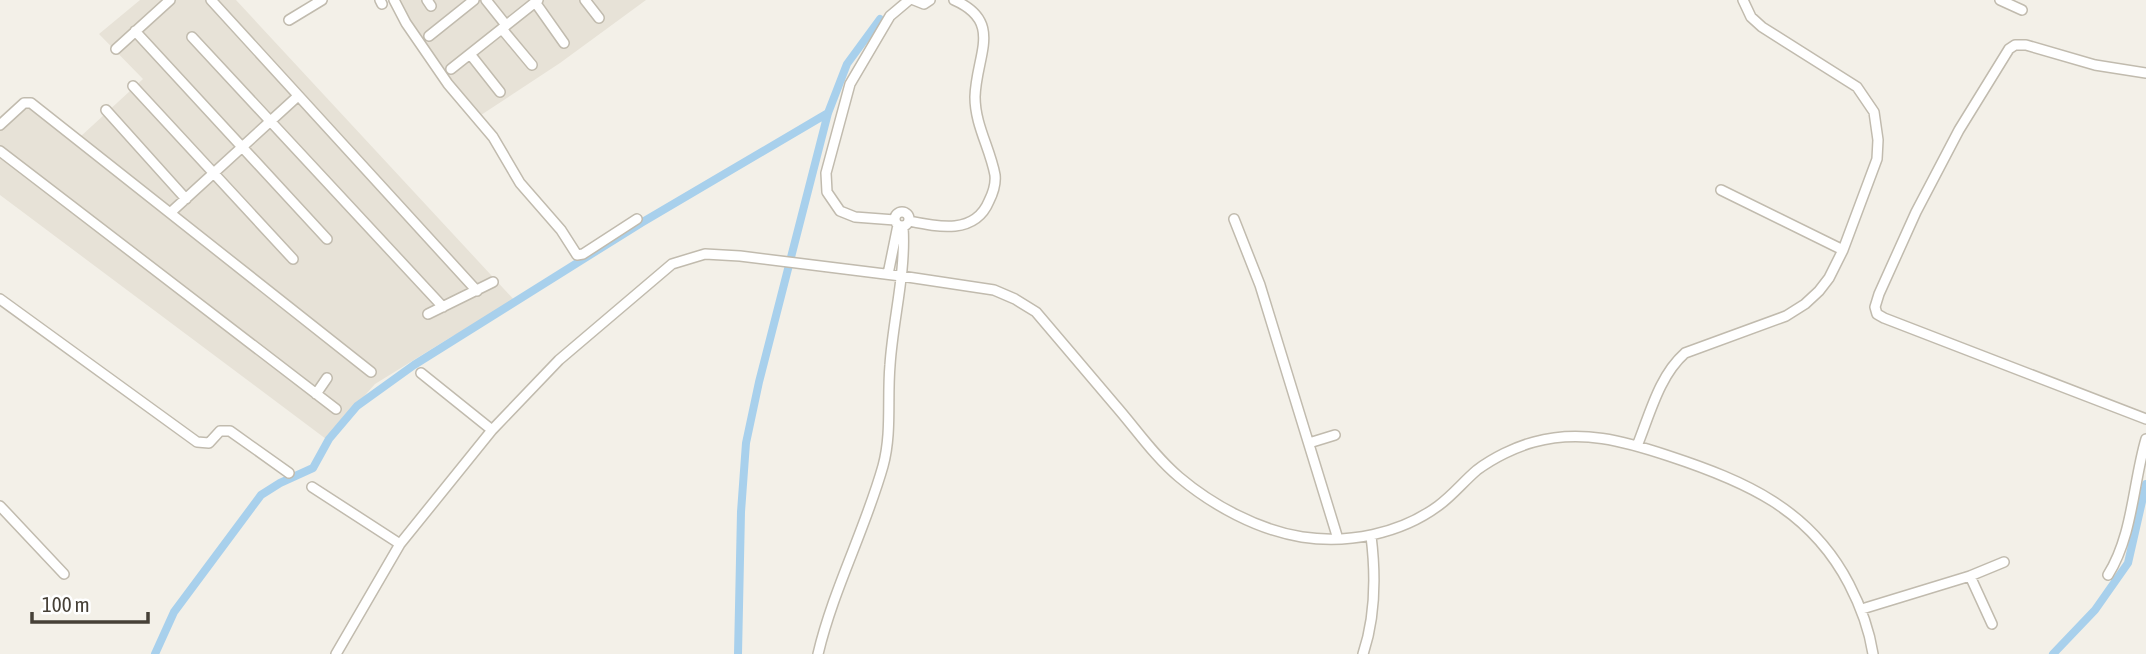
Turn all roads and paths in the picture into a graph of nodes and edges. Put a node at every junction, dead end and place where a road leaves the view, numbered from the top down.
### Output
1 (170, 0) edge
2 (211, 0) edge
3 (322, 0) edge
4 (394, 0) edge
5 (474, 0) edge
6 (486, 0) edge
7 (585, 0) edge
8 (912, 0) edge
9 (930, 0) edge
10 (954, 0) edge
11 (1743, 0) edge
12 (2000, 0) edge
13 (536, 1) edge
14 (2022, 10) dead end
15 (599, 18) dead end
16 (289, 20) dead end
17 (504, 27) junction
18 (135, 32) junction
19 (429, 36) dead end
20 (192, 37) dead end
21 (564, 43) dead end
22 (116, 49) dead end
23 (470, 54) junction
24 (532, 65) dead end
25 (451, 69) dead end
26 (2146, 73) edge
27 (133, 86) dead end
28 (500, 92) dead end
29 (298, 96) junction
30 (106, 110) dead end
31 (270, 121) junction
32 (0, 125) edge
33 (242, 147) junction
34 (0, 151) edge
35 (215, 172) junction
36 (1721, 190) dead end
37 (186, 198) junction
38 (170, 214) junction
39 (637, 219) dead end
40 (1234, 219) dead end
41 (901, 223) junction
42 (327, 239) dead end
43 (898, 248) junction
44 (1843, 250) junction
45 (293, 259) dead end
46 (888, 274) junction
47 (901, 276) junction
48 (493, 282) dead end
49 (477, 290) junction
50 (0, 299) edge
51 (443, 307) junction
52 (428, 314) dead end
53 (371, 372) dead end
54 (421, 373) dead end
55 (327, 378) dead end
56 (316, 394) junction
57 (336, 409) dead end
58 (2144, 420) edge
59 (492, 430) junction
60 (1335, 435) dead end
61 (2146, 439) edge
62 (1309, 443) junction
63 (1637, 446) junction
64 (289, 473) dead end
65 (312, 487) dead end
66 (0, 506) edge
67 (1371, 536) junction
68 (1338, 539) junction
69 (400, 544) junction
70 (2004, 562) dead end
71 (64, 574) dead end
72 (2108, 575) dead end
73 (1970, 576) junction
74 (1862, 609) junction
75 (1992, 624) dead end
76 (336, 654) edge
77 (818, 654) edge
78 (1363, 654) edge
79 (1873, 654) edge

1 - 18 street
2 - 29 street
3 - 16 street
4 - 39 street
5 - 19 street
6 - 17 street
7 - 15 street
8 - 9 street
8 - 41 street
10 - 41 street
11 - 44 street
12 - 14 street
13 - 17 street
13 - 21 street
17 - 23 street
17 - 24 street
18 - 22 street
18 - 33 street
20 - 31 street
23 - 25 street
23 - 28 street
26 - 58 street
27 - 35 street
29 - 31 street
29 - 49 street
30 - 37 street
31 - 33 street
31 - 51 street
32 - 38 street
33 - 35 street
33 - 42 street
34 - 56 street
35 - 37 street
35 - 45 street
36 - 44 street
37 - 38 street
38 - 53 street
40 - 62 street
41 - 43 street
43 - 46 street
43 - 47 street
44 - 63 street
46 - 47 street
46 - 59 street
47 - 68 street
47 - 77 street
48 - 49 street
49 - 51 street
50 - 64 street
51 - 52 street
54 - 59 street
55 - 56 street
56 - 57 street
59 - 69 street
60 - 62 street
61 - 72 street
62 - 68 street
63 - 67 street
63 - 74 street
65 - 69 street
66 - 71 street
67 - 68 street
67 - 78 street
69 - 76 street
70 - 73 street
73 - 74 street
73 - 75 street
74 - 79 street

